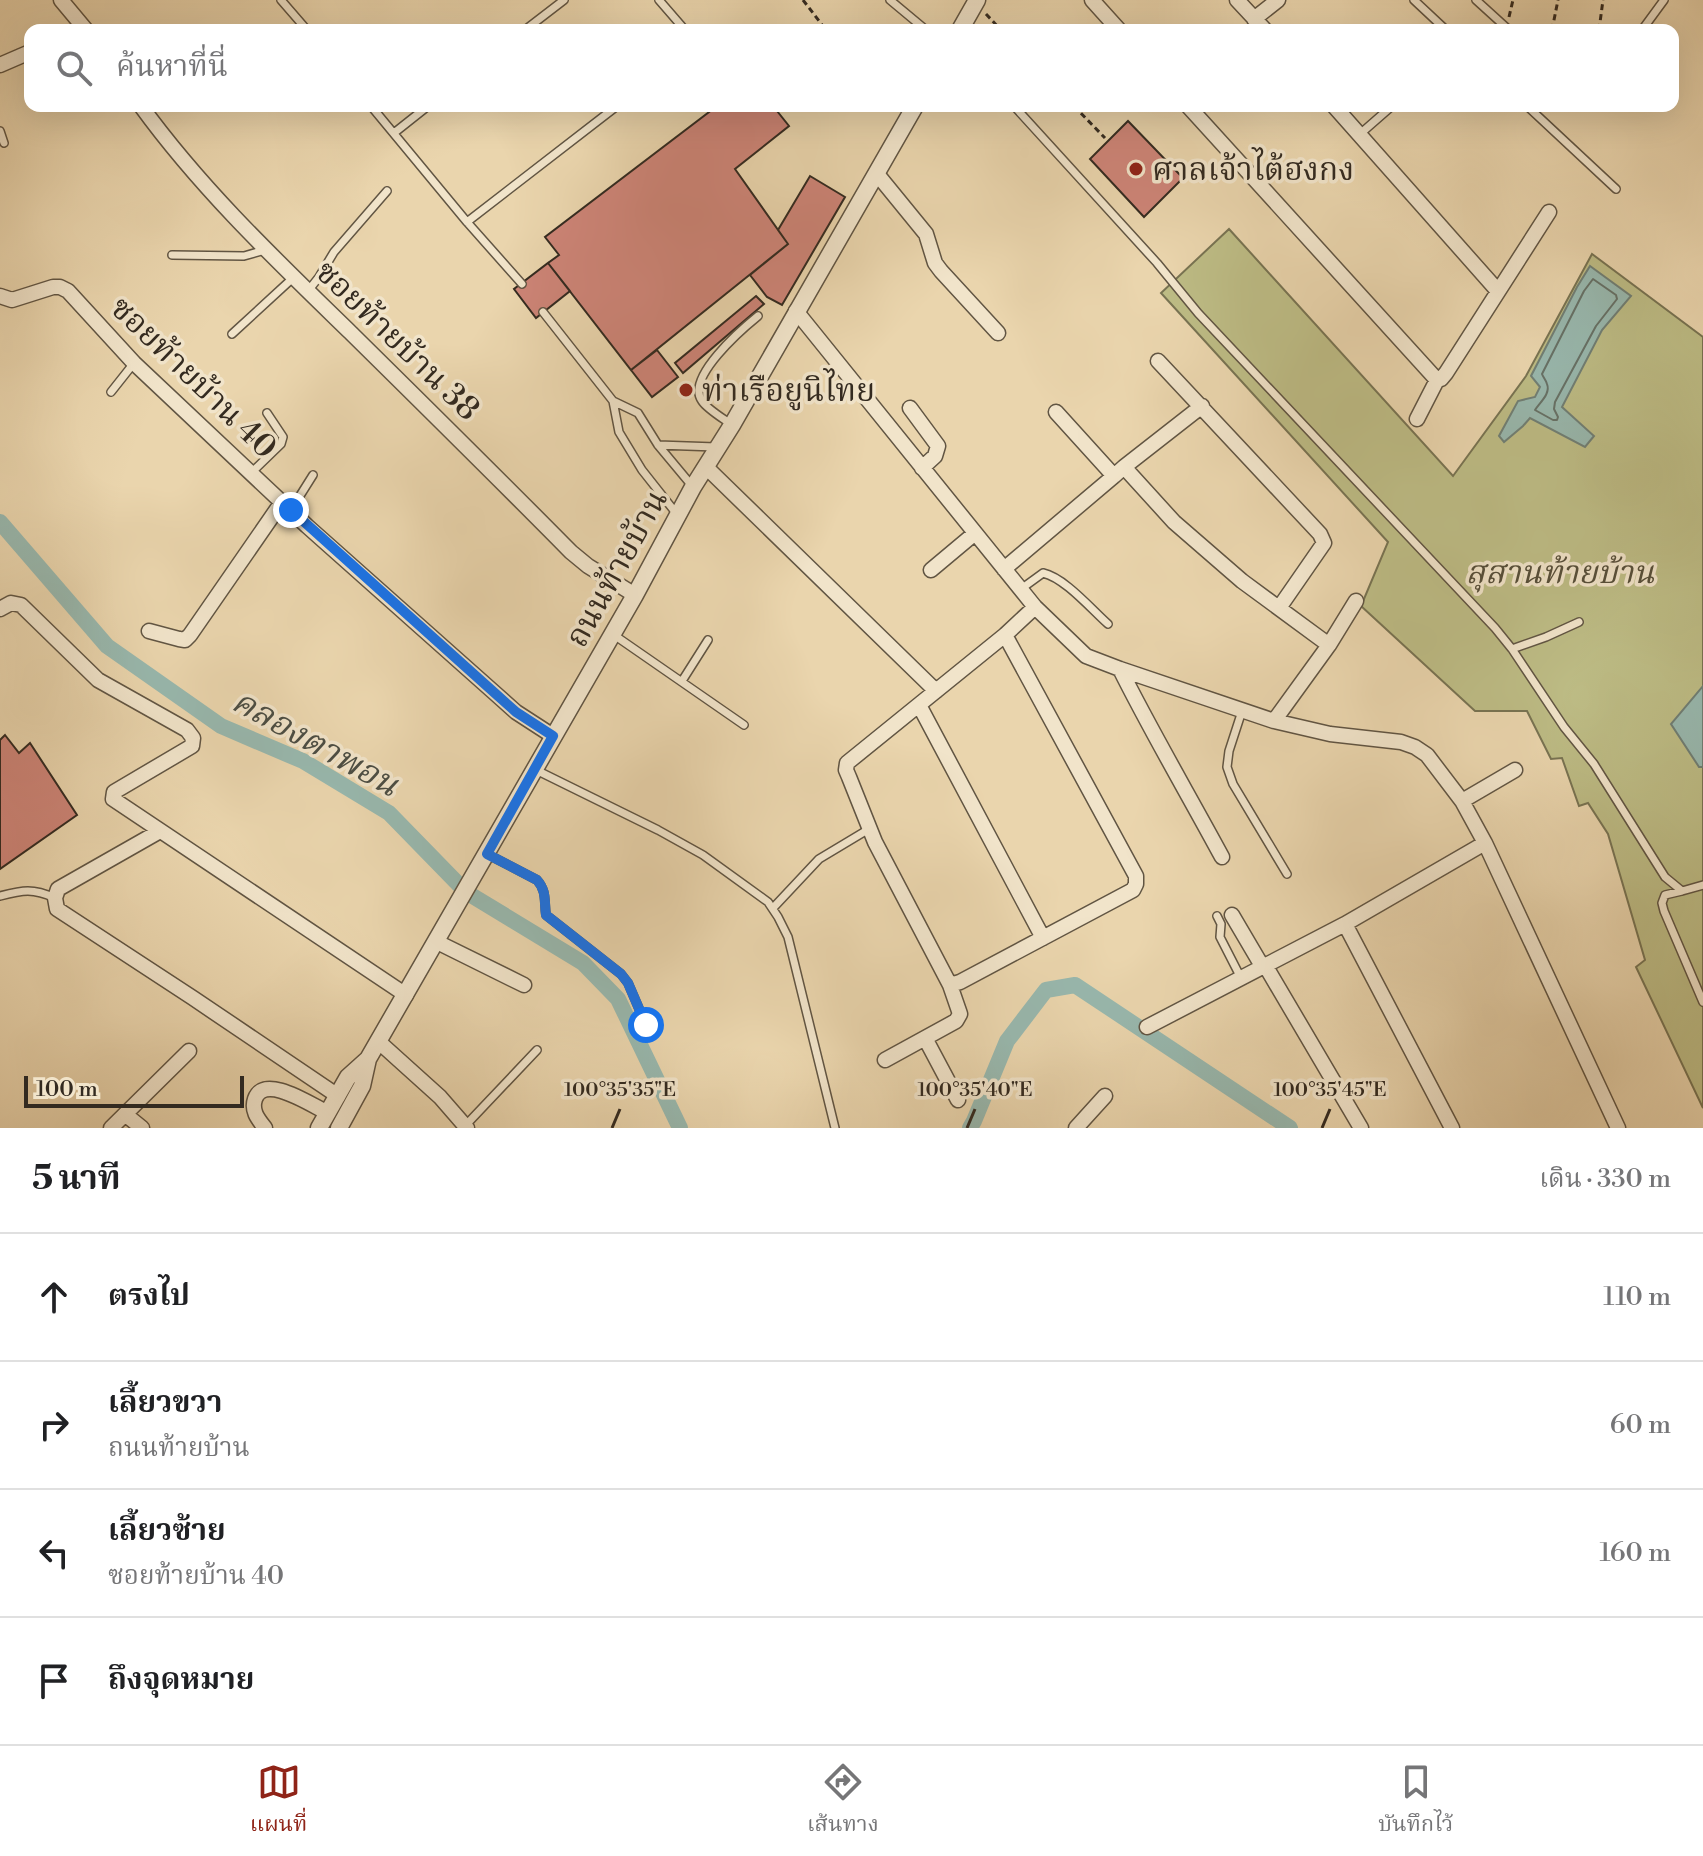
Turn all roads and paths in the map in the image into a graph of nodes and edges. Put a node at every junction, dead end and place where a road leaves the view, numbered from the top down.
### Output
1 (61, 0) edge
2 (564, 0) edge
3 (659, 0) edge
4 (803, 0) edge
5 (890, 0) edge
6 (1092, 0) edge
7 (1237, 0) edge
8 (1278, 0) edge
9 (1414, 0) edge
10 (1476, 0) edge
11 (1558, 0) edge
12 (1603, 0) edge
13 (1664, 0) edge
14 (284, 1) edge
15 (976, 2) edge
16 (79, 24) edge
17 (302, 24) edge
18 (533, 24) edge
19 (680, 24) edge
20 (821, 24) edge
21 (919, 24) edge
22 (963, 24) edge
23 (996, 24) edge
24 (1114, 24) edge
25 (1260, 24) edge
26 (1440, 24) edge
27 (1502, 24) edge
28 (1553, 24) edge
29 (1600, 24) edge
30 (1646, 24) edge
31 (24, 55) edge
32 (0, 65) edge
33 (146, 112) edge
34 (376, 112) edge
35 (420, 112) edge
36 (609, 112) edge
37 (912, 112) edge
38 (1019, 112) edge
39 (1080, 112) edge
40 (1193, 112) edge
41 (1340, 112) edge
42 (1385, 112) edge
43 (1533, 112) edge
44 (0, 131) edge
45 (394, 133) junction
46 (1360, 134) junction
47 (1105, 138) dead end
48 (4, 143) dead end
49 (877, 174) junction
50 (1616, 189) dead end
51 (387, 191) dead end
52 (1549, 212) dead end
53 (467, 222) junction
54 (266, 250) junction
55 (172, 255) dead end
56 (294, 277) junction
57 (522, 284) dead end
58 (1497, 290) junction
59 (308, 291) junction
60 (4, 300) edge
61 (796, 311) junction
62 (543, 312) dead end
63 (758, 316) dead end
64 (998, 333) dead end
65 (232, 334) dead end
66 (1158, 361) dead end
67 (134, 363) junction
68 (1437, 380) junction
69 (111, 392) dead end
70 (613, 401) junction
71 (1202, 406) junction
72 (910, 408) dead end
73 (1056, 412) dead end
74 (267, 413) dead end
75 (1417, 419) dead end
76 (732, 425) junction
77 (658, 445) junction
78 (718, 447) junction
79 (706, 467) junction
80 (922, 468) junction
81 (1119, 472) junction
82 (251, 473) junction
83 (313, 475) dead end
84 (693, 487) junction
85 (286, 506) junction
86 (678, 514) junction
87 (974, 534) junction
88 (1004, 569) junction
89 (931, 570) dead end
90 (1021, 589) junction
91 (635, 595) junction
92 (1356, 601) dead end
93 (1035, 607) junction
94 (1279, 608) junction
95 (0, 609) edge
96 (1579, 622) dead end
97 (1108, 624) dead end
98 (149, 631) dead end
99 (613, 633) junction
100 (1005, 635) junction
101 (708, 640) dead end
102 (1329, 645) junction
103 (1512, 649) junction
104 (1120, 669) junction
105 (682, 681) junction
106 (936, 691) junction
107 (919, 705) junction
108 (1242, 711) junction
109 (1274, 721) junction
110 (744, 725) dead end
111 (553, 736) junction
112 (534, 769) junction
113 (1515, 770) dead end
114 (1462, 801) junction
115 (869, 829) junction
116 (160, 831) junction
117 (1485, 843) junction
118 (487, 854) junction
119 (1222, 857) dead end
120 (1287, 874) dead end
121 (1703, 885) edge
122 (1682, 891) junction
123 (0, 896) edge
124 (55, 898) junction
125 (773, 908) junction
126 (1224, 916) joint
127 (1345, 924) junction
128 (1043, 938) junction
129 (437, 942) junction
130 (1264, 966) junction
131 (1241, 978) junction
132 (524, 985) dead end
133 (950, 985) junction
134 (406, 995) junction
135 (1703, 1002) edge
136 (646, 1025) dead end
137 (1147, 1027) dead end
138 (925, 1038) junction
139 (379, 1042) junction
140 (537, 1050) dead end
141 (189, 1051) dead end
142 (368, 1059) junction
143 (885, 1060) dead end
144 (338, 1096) junction
145 (1105, 1096) dead end
146 (958, 1100) dead end
147 (126, 1115) junction
148 (323, 1120) edge
149 (466, 1127) edge
150 (111, 1128) edge
151 (142, 1128) edge
152 (265, 1128) edge
153 (339, 1128) edge
154 (835, 1128) edge
155 (1076, 1128) edge
156 (1361, 1128) edge
157 (1452, 1128) edge
158 (1618, 1128) edge

1 - 16 street
2 - 18 lane
3 - 19 lane
4 - 20 path
5 - 21 lane
6 - 24 street
7 - 25 street
8 - 25 street
9 - 26 lane
10 - 27 lane
11 - 28 path
12 - 29 path
13 - 30 lane
14 - 17 lane
15 - 22 street
15 - 23 path
31 - 32 street
33 - 54 street, ซอยท้ายบ้าน 38
34 - 45 lane
35 - 45 lane
36 - 53 lane
37 - 49 street, ถนนท้ายบ้าน
38 - 103 lane
39 - 47 path
40 - 68 street
41 - 46 street
42 - 46 lane
43 - 50 lane
44 - 48 lane
45 - 53 lane
46 - 58 street
49 - 61 street, ถนนท้ายบ้าน
49 - 64 street
51 - 59 lane
52 - 58 street
53 - 57 lane
54 - 55 lane
54 - 56 street, ซอยท้ายบ้าน 38
56 - 59 street, ซอยท้ายบ้าน 38
56 - 65 lane
58 - 68 street
59 - 91 street, ซอยท้ายบ้าน 38
60 - 67 street, ซอยท้ายบ้าน 40
61 - 76 street, ถนนท้ายบ้าน
61 - 80 street
62 - 70 lane
63 - 76 lane
66 - 71 street
67 - 69 lane
67 - 82 street, ซอยท้ายบ้าน 40
68 - 75 street
70 - 77 lane
70 - 86 lane
71 - 81 street
71 - 94 street
72 - 80 street
73 - 81 street
74 - 82 lane
76 - 78 street, ถนนท้ายบ้าน
77 - 78 lane
77 - 84 lane
78 - 79 street, ถนนท้ายบ้าน
79 - 84 street, ถนนท้ายบ้าน
79 - 106 street
80 - 87 street
81 - 88 street
81 - 94 street
82 - 85 street, ซอยท้ายบ้าน 40
83 - 85 lane
84 - 86 street, ถนนท้ายบ้าน
85 - 98 street
85 - 111 street, ซอยท้ายบ้าน 40
86 - 91 street, ถนนท้ายบ้าน
87 - 88 street
87 - 89 street
88 - 90 street
90 - 93 street
90 - 97 lane
91 - 99 street, ถนนท้ายบ้าน
92 - 102 street
93 - 100 street
93 - 104 street
94 - 102 street
95 - 116 street
96 - 103 lane
99 - 105 lane
99 - 111 street, ถนนท้ายบ้าน
100 - 106 street
100 - 128 street
101 - 105 lane
102 - 109 street
103 - 122 lane
104 - 108 street
104 - 119 street
105 - 110 lane
106 - 107 street
107 - 115 street
107 - 128 street
108 - 109 street
108 - 120 lane
109 - 114 street
111 - 112 street, ถนนท้ายบ้าน
112 - 118 street, ถนนท้ายบ้าน
112 - 125 lane
113 - 114 street
114 - 117 street
115 - 125 lane
115 - 133 street
116 - 124 street
116 - 134 street
117 - 127 street
117 - 158 street
118 - 129 street, ถนนท้ายบ้าน
118 - 136 lane
121 - 122 lane
122 - 135 lane
123 - 124 lane
124 - 144 street
125 - 154 lane
126 - 130 street
126 - 131 lane
127 - 130 street
127 - 157 street
128 - 133 street
129 - 132 street
129 - 134 street, ถนนท้ายบ้าน
130 - 131 street
130 - 156 street
131 - 137 street
133 - 138 street
134 - 139 street, ถนนท้ายบ้าน
138 - 143 street
138 - 146 street
139 - 142 street, ถนนท้ายบ้าน
139 - 149 street
140 - 149 lane
141 - 147 street
142 - 144 street, ถนนท้ายบ้าน
142 - 153 street, ถนนท้ายบ้าน
144 - 148 street, ถนนท้ายบ้าน
145 - 155 street
147 - 150 street
147 - 151 street
148 - 152 street

